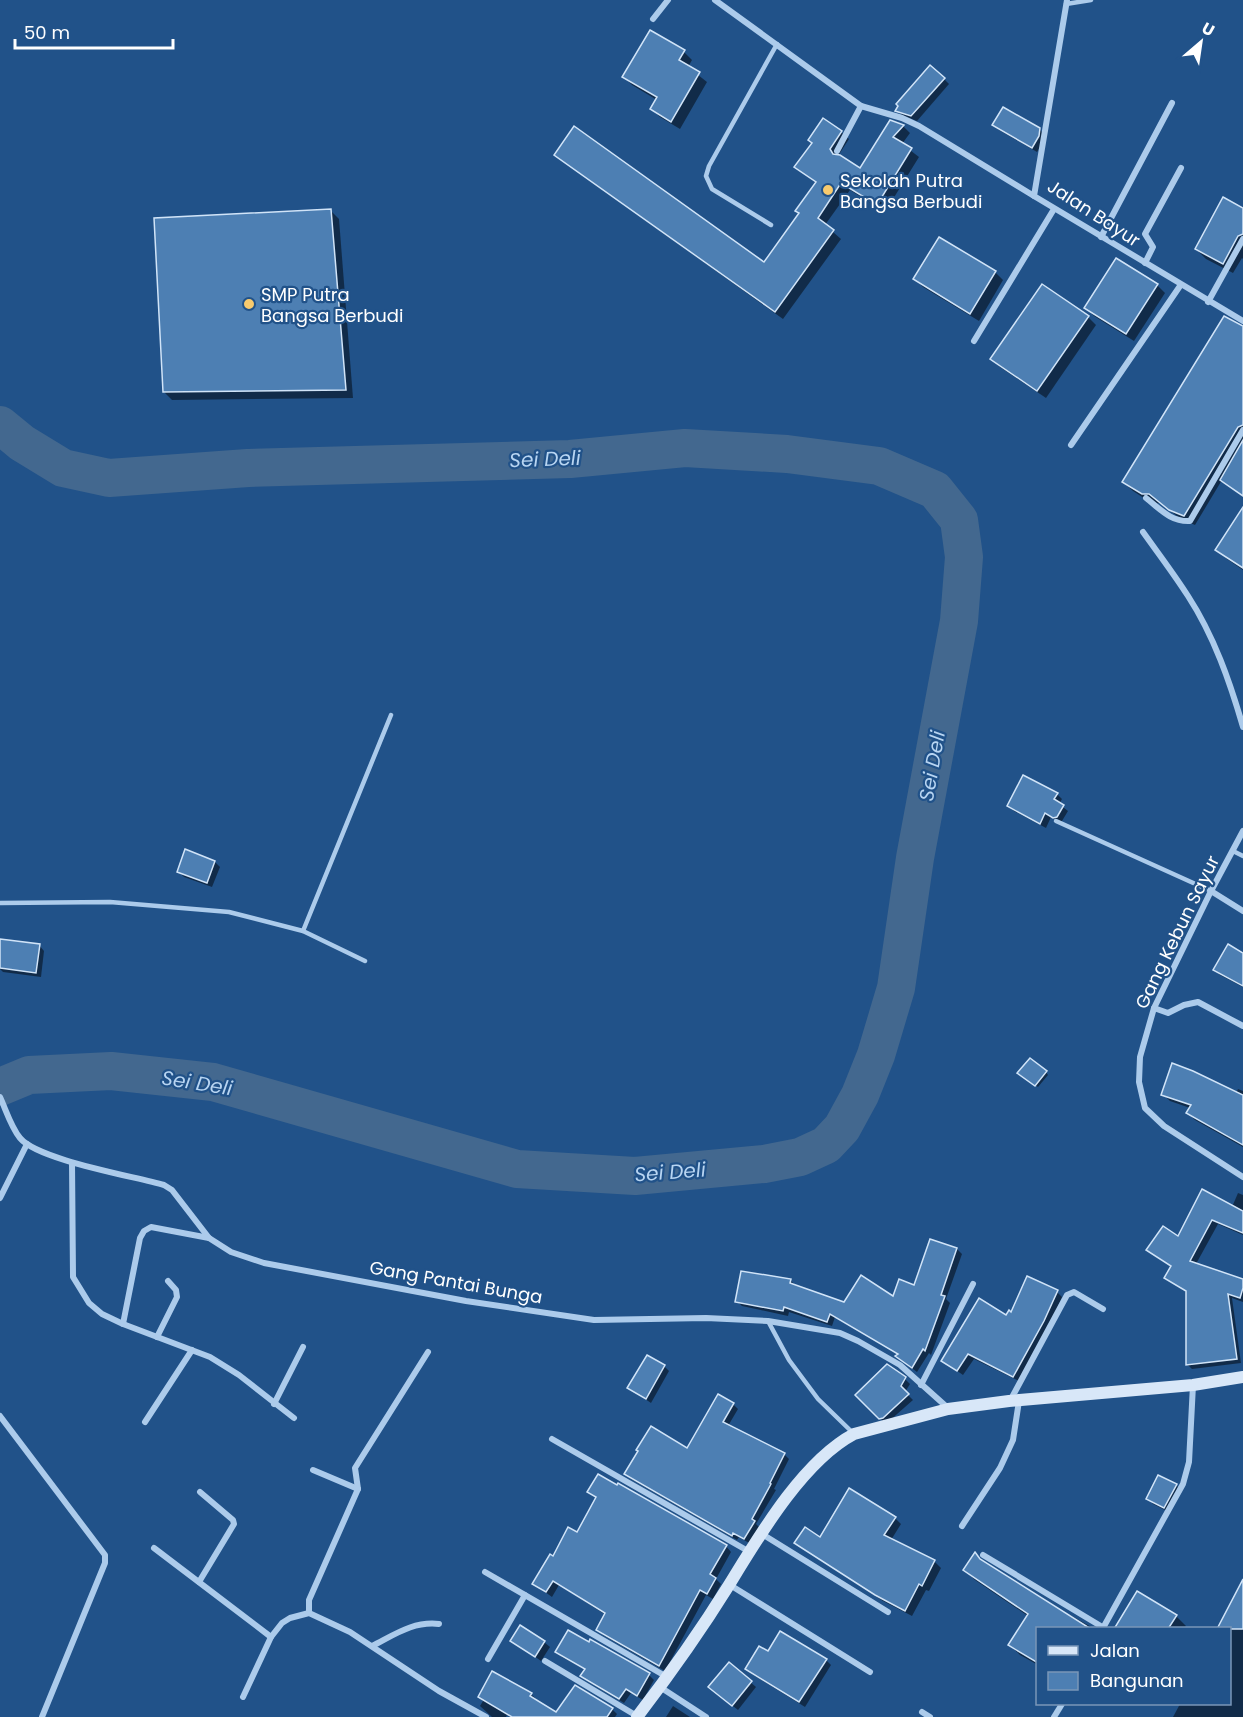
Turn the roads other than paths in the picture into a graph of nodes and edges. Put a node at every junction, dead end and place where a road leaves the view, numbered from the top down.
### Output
1 (668, 0) edge
2 (716, 0) edge
3 (1091, 0) edge
4 (1067, 2) edge
5 (653, 19) dead end
6 (777, 44) junction
7 (1172, 103) dead end
8 (861, 106) junction
9 (837, 151) dead end
10 (1181, 168) dead end
11 (1034, 196) junction
12 (1054, 209) junction
13 (771, 225) dead end
14 (1101, 237) junction
15 (1243, 239) edge
16 (1145, 263) junction
17 (1180, 286) junction
18 (1208, 302) junction
19 (1243, 321) edge
20 (974, 341) dead end
21 (1243, 430) edge
22 (1071, 445) dead end
23 (1146, 498) dead end
24 (1143, 532) dead end
25 (391, 715) dead end
26 (1243, 727) edge
27 (1056, 821) dead end
28 (1243, 831) edge
29 (1233, 851) junction
30 (1243, 856) edge
31 (1211, 891) junction
32 (0, 903) edge
33 (1243, 911) edge
34 (303, 931) junction
35 (365, 961) dead end
36 (1154, 1008) junction
37 (1243, 1026) edge
38 (0, 1097) edge
39 (27, 1144) junction
40 (72, 1163) junction
41 (1243, 1177) edge
42 (0, 1197) edge
43 (209, 1238) junction
44 (168, 1281) dead end
45 (973, 1284) dead end
46 (1103, 1309) dead end
47 (768, 1321) junction
48 (123, 1324) junction
49 (157, 1337) junction
50 (303, 1347) dead end
51 (192, 1350) junction
52 (428, 1352) dead end
53 (1243, 1377) edge
54 (921, 1385) junction
55 (1193, 1385) junction
56 (1014, 1401) junction
57 (274, 1404) junction
58 (948, 1409) junction
59 (0, 1416) edge
60 (294, 1418) dead end
61 (145, 1422) dead end
62 (854, 1434) junction
63 (552, 1439) dead end
64 (313, 1470) dead end
65 (358, 1489) junction
66 (200, 1492) dead end
67 (962, 1526) dead end
68 (761, 1533) junction
69 (154, 1548) dead end
70 (748, 1551) junction
71 (983, 1555) dead end
72 (485, 1572) dead end
73 (199, 1582) junction
74 (729, 1584) junction
75 (525, 1595) junction
76 (888, 1612) dead end
77 (309, 1613) junction
78 (439, 1624) dead end
79 (1102, 1627) edge
80 (1105, 1627) edge
81 (271, 1637) junction
82 (372, 1646) junction
83 (488, 1659) dead end
84 (545, 1661) dead end
85 (870, 1672) dead end
86 (664, 1682) junction
87 (243, 1697) dead end
88 (922, 1712) dead end
89 (42, 1717) edge
90 (486, 1717) edge
91 (638, 1717) edge
92 (706, 1717) edge
93 (930, 1717) edge

1 - 5 street
2 - 6 street
3 - 4 lane
4 - 11 street, Jalan Bayur
6 - 8 street
6 - 13 lane
7 - 14 street
8 - 9 street
8 - 11 street
10 - 16 street
11 - 12 street, Jalan Bayur
12 - 14 street, Jalan Bayur
12 - 20 street
14 - 16 street, Jalan Bayur
15 - 18 street
16 - 17 street, Jalan Bayur
17 - 18 street, Jalan Bayur
17 - 22 street
18 - 19 street, Jalan Bayur
21 - 23 street
24 - 26 street
25 - 34 lane
27 - 31 lane
28 - 29 street, Gang Kebun Sayur
29 - 30 lane
29 - 31 street, Gang Kebun Sayur
31 - 33 street
31 - 36 street, Gang Kebun Sayur
32 - 34 lane
34 - 35 lane
36 - 37 street
36 - 41 street, Gang Kebun Sayur
38 - 39 street, Gang Pantai Bunga
39 - 40 street, Gang Pantai Bunga
39 - 42 street
40 - 43 street, Gang Pantai Bunga
40 - 48 street
43 - 47 street, Gang Pantai Bunga
43 - 48 street
44 - 49 street
45 - 54 street
46 - 56 street
47 - 54 street, Gang Pantai Bunga
47 - 62 lane
48 - 49 street
49 - 51 street
50 - 57 street
51 - 57 street
51 - 61 street
52 - 65 street
53 - 55 main road
54 - 58 street, Gang Pantai Bunga
55 - 56 main road
55 - 80 street
56 - 58 main road
56 - 67 street
57 - 60 street
58 - 62 main road
59 - 89 street
62 - 68 main road
63 - 70 street
64 - 65 street
65 - 77 street
66 - 73 street
68 - 70 main road
68 - 76 street
69 - 73 street
70 - 74 main road
71 - 79 street
72 - 75 street
73 - 81 street
74 - 85 street
74 - 86 main road
75 - 83 street
75 - 86 street
77 - 81 street
77 - 82 street
78 - 82 street
81 - 87 street
82 - 90 street
84 - 91 street
86 - 91 main road
86 - 92 street
88 - 93 street

